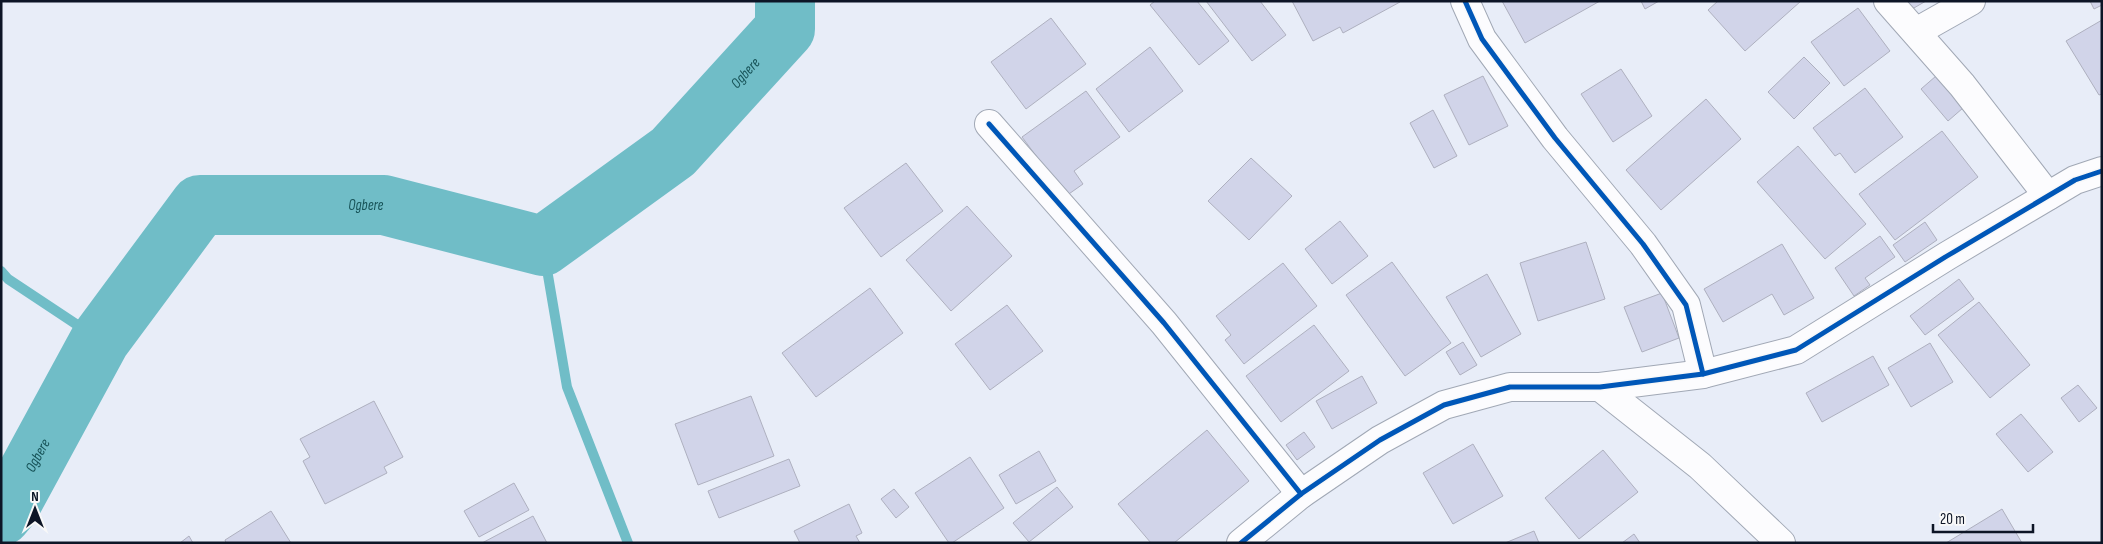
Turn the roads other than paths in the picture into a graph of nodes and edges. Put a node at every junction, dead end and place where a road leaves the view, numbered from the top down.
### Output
1 (1465, 1) edge
2 (1888, 1) edge
3 (1971, 1) edge
4 (1916, 32) junction
5 (989, 124) dead end
6 (2102, 171) edge
7 (2048, 196) junction
8 (1703, 374) junction
9 (1600, 387) junction
10 (1301, 494) junction
11 (1241, 543) edge
12 (1781, 543) edge

1 - 8 street
2 - 4 street
3 - 4 street
4 - 7 street
5 - 10 street
6 - 7 street
7 - 8 street
8 - 9 street
9 - 10 street
9 - 12 street
10 - 11 street

